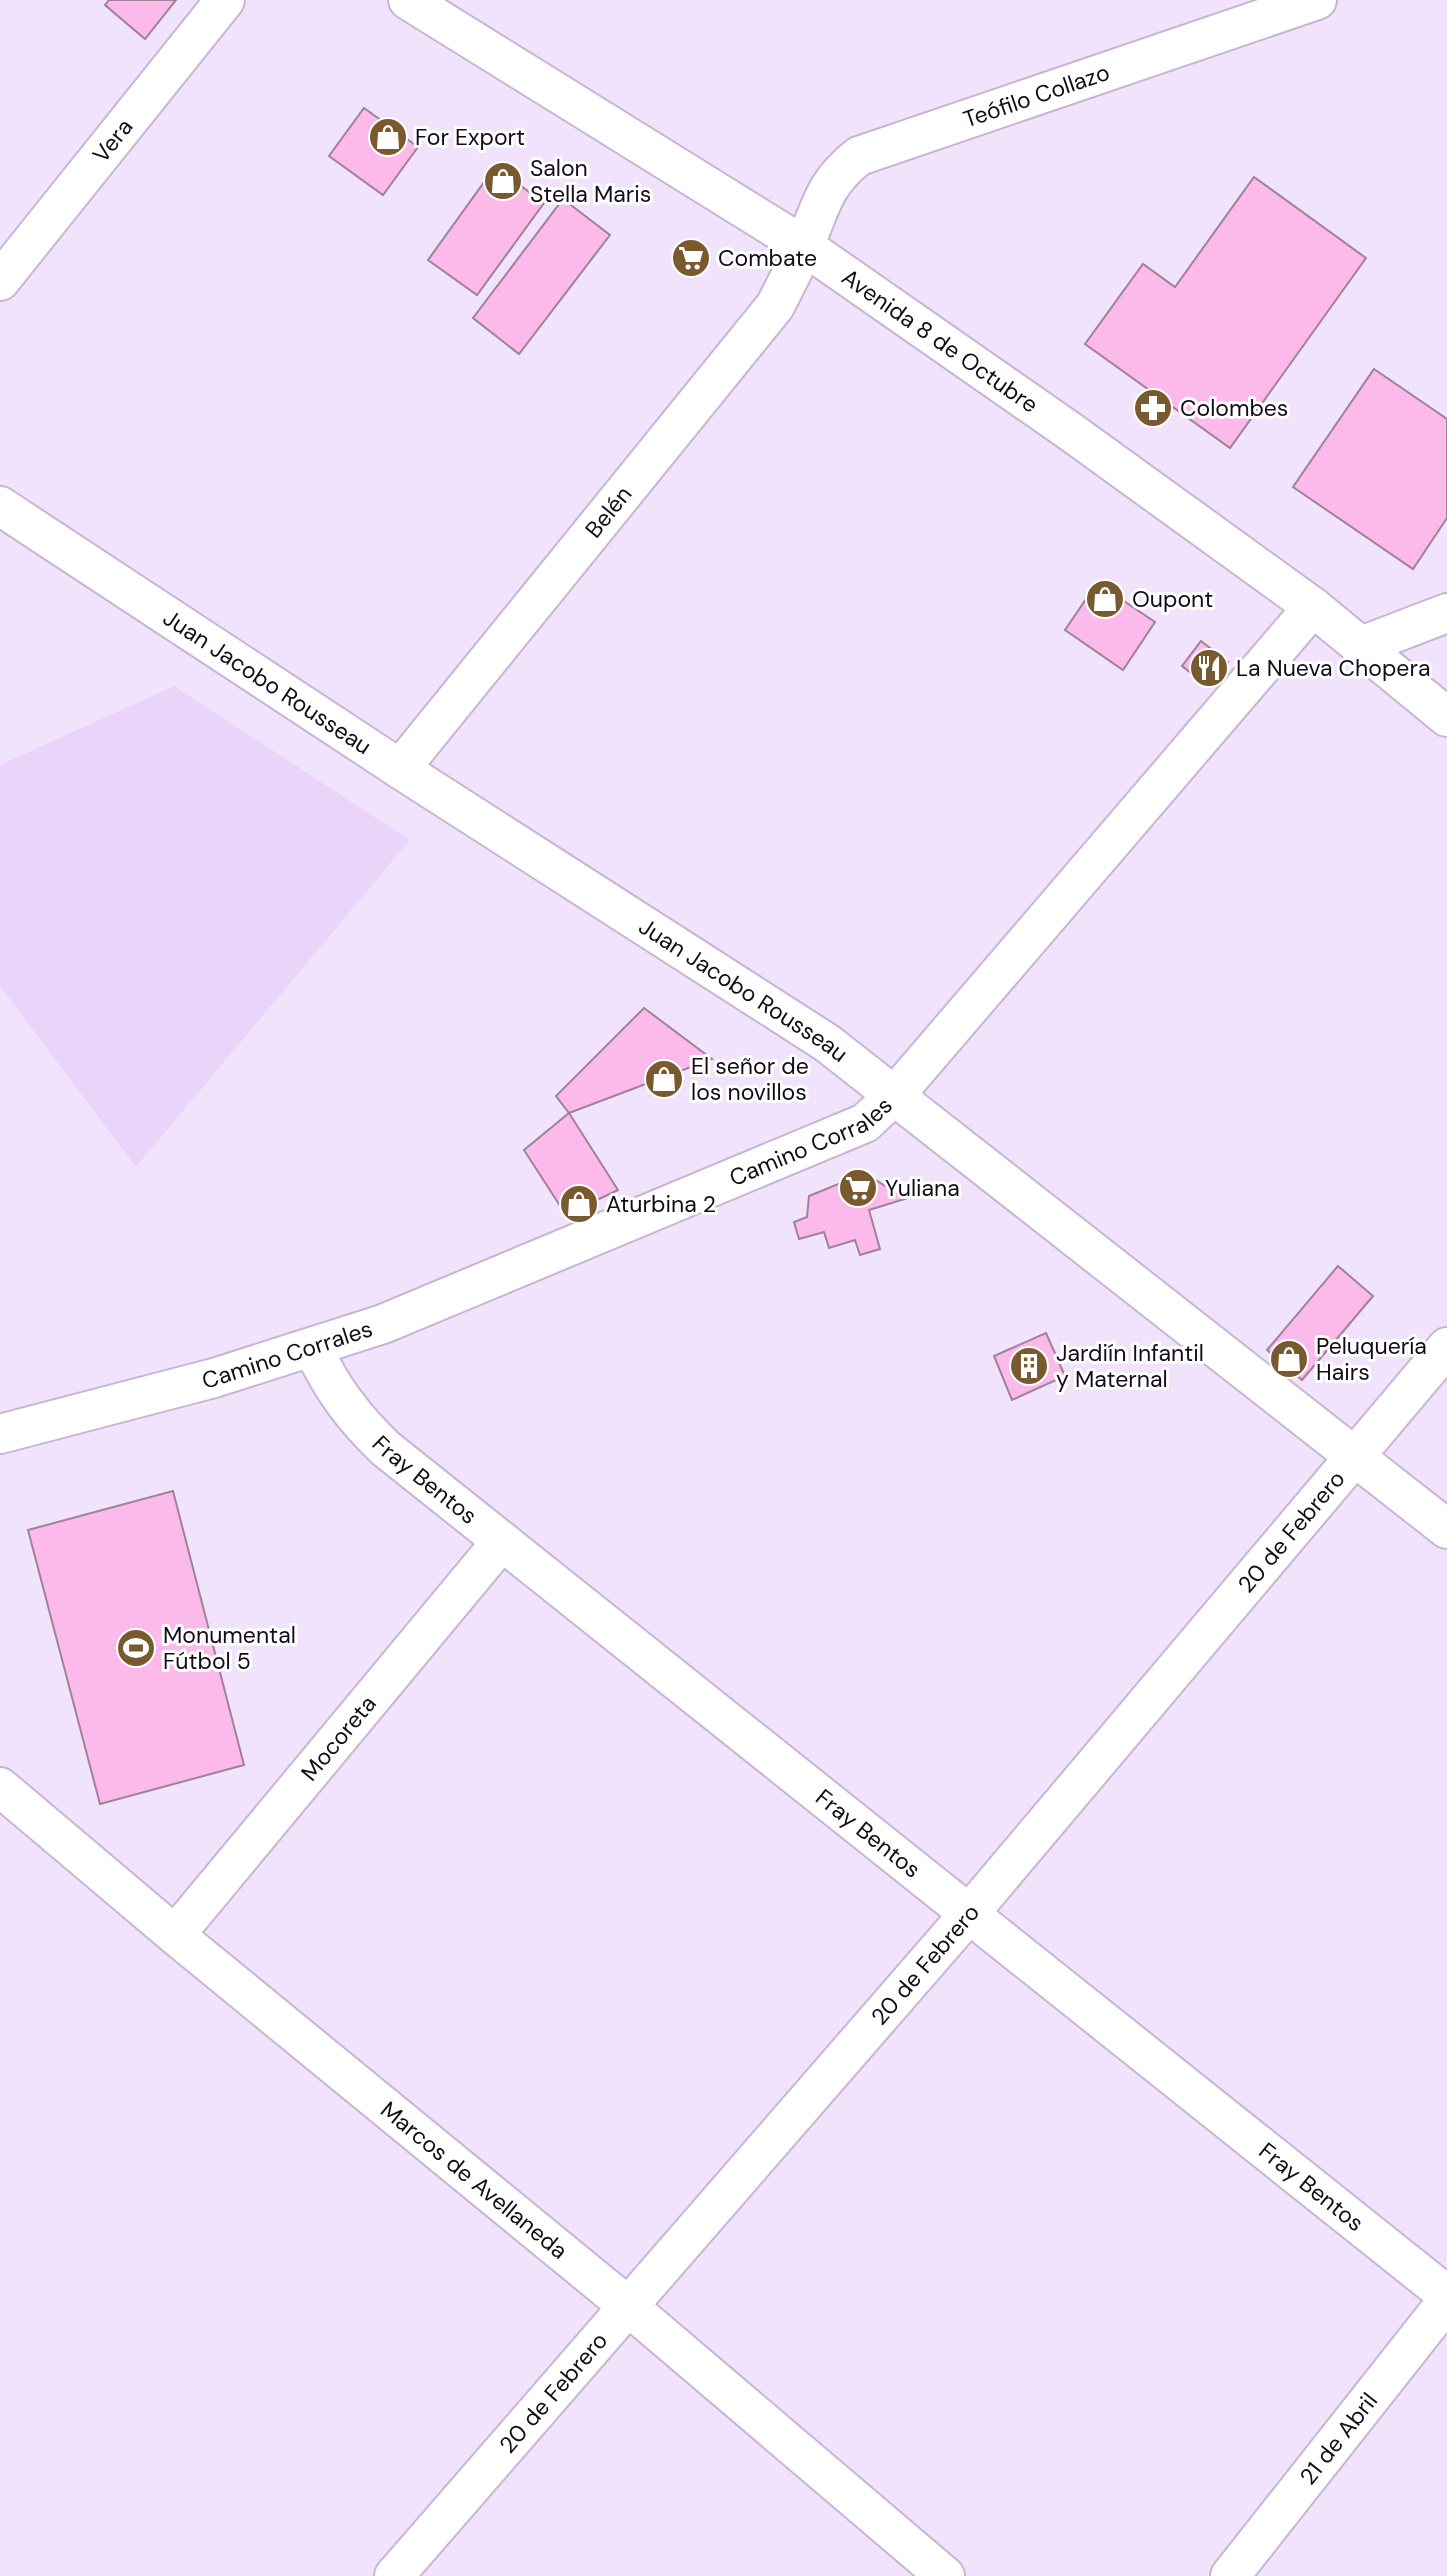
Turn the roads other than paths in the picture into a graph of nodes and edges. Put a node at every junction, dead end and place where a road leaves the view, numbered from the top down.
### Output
1 (225, 0) edge
2 (408, 0) edge
3 (1317, 0) edge
4 (804, 246) junction
5 (0, 281) edge
6 (0, 506) edge
7 (1313, 607) junction
8 (1447, 612) edge
9 (1360, 646) junction
10 (1447, 717) edge
11 (400, 769) junction
12 (895, 1095) junction
13 (1447, 1347) edge
14 (313, 1348) junction
15 (0, 1434) edge
16 (1355, 1454) junction
17 (1447, 1529) edge
18 (502, 1541) junction
19 (0, 1787) edge
20 (968, 1915) junction
21 (175, 1935) junction
22 (1447, 2298) edge
23 (629, 2307) junction
24 (394, 2576) edge
25 (945, 2576) edge
26 (1230, 2576) edge

1 - 5 street, Vera
2 - 4 street, Avenida 8 de Octubre
3 - 4 street, Teófilo Collazo
4 - 7 street, Avenida 8 de Octubre
4 - 11 street, Belén
6 - 11 street, Juan Jacobo Rousseau
7 - 9 street, Avenida 8 de Octubre
7 - 12 street, Camino Corrales
8 - 9 street
9 - 10 street, Avenida 8 de Octubre
11 - 12 street, Juan Jacobo Rousseau
12 - 14 street, Camino Corrales
12 - 16 street, Juan Jacobo Rousseau
13 - 16 street, 20 de Febrero
14 - 15 street, Camino Corrales
14 - 18 street, Fray Bentos
16 - 17 street, Juan Jacobo Rousseau
16 - 20 street, 20 de Febrero
18 - 20 street, Fray Bentos
18 - 21 street, Mocoreta
19 - 21 street, Marcos de Avellaneda
20 - 22 street, Fray Bentos
20 - 23 street, 20 de Febrero
21 - 23 street, Marcos de Avellaneda
22 - 26 street, 21 de Abril
23 - 24 street, 20 de Febrero
23 - 25 street, Marcos de Avellaneda

